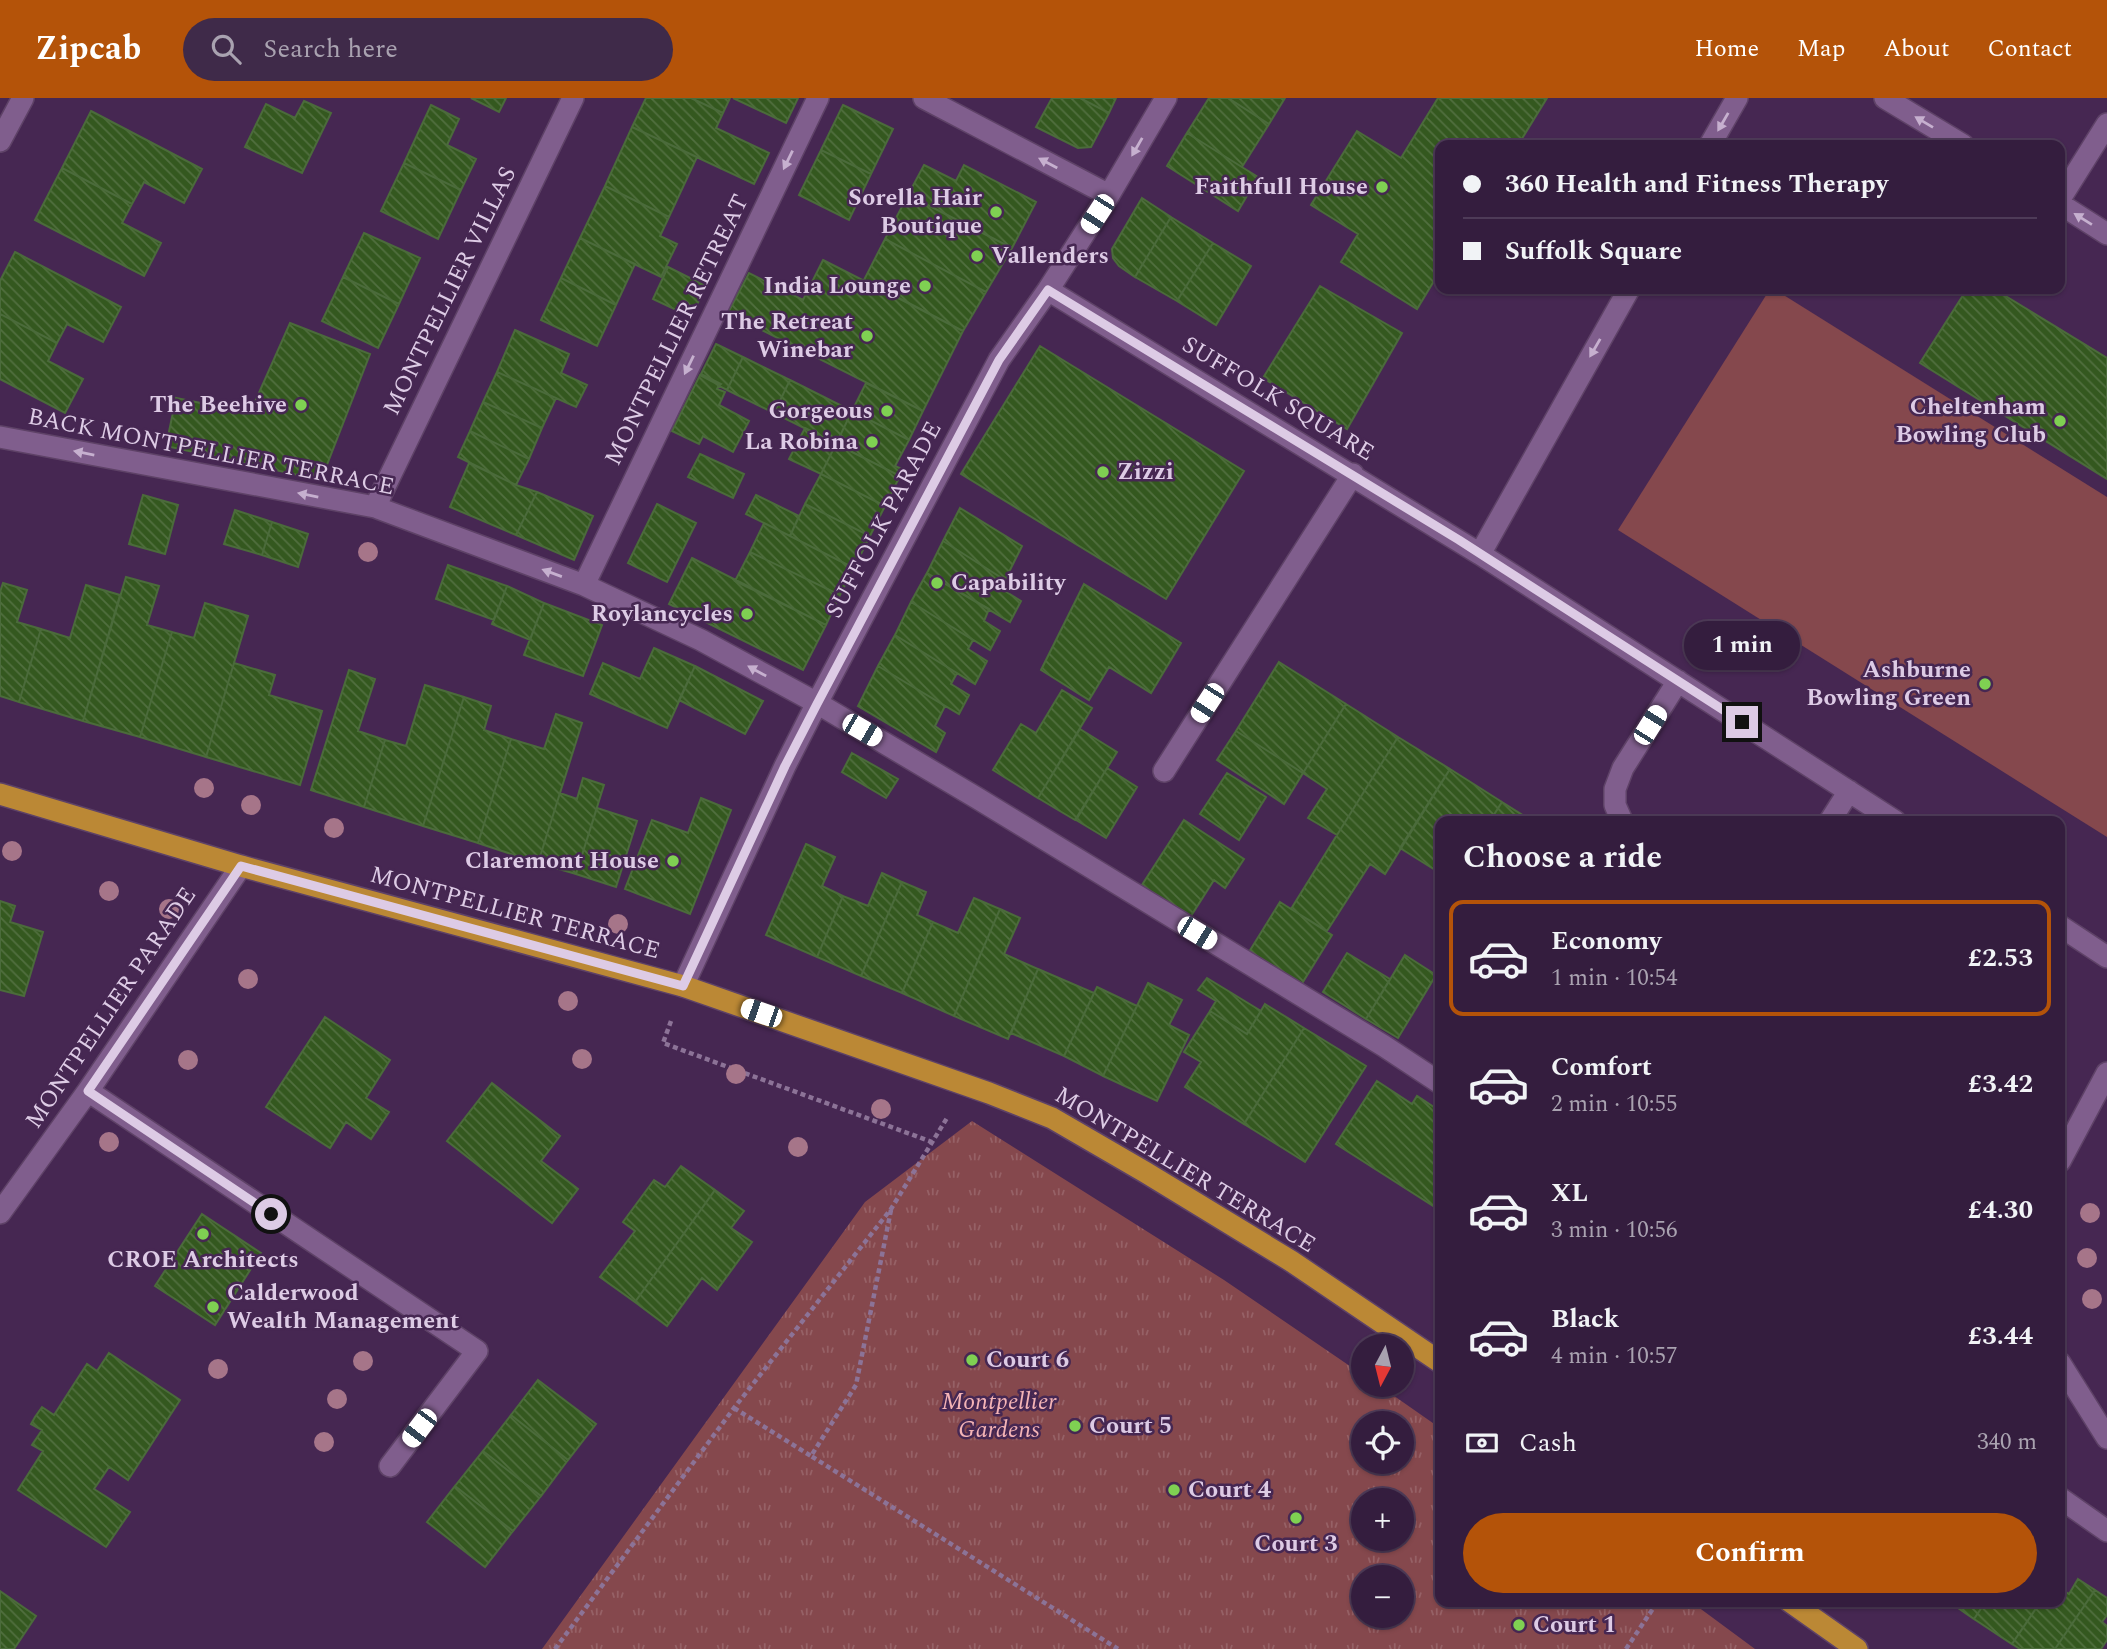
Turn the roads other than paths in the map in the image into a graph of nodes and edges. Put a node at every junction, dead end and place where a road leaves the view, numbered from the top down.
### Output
1 (23, 98) edge
2 (573, 98) edge
3 (818, 98) edge
4 (924, 98) edge
5 (1166, 98) edge
6 (1737, 98) edge
7 (1885, 98) edge
8 (2107, 124) edge
9 (1713, 140) edge
10 (1955, 140) edge
11 (0, 141) edge
12 (2065, 193) edge
13 (1109, 195) junction
14 (2065, 205) edge
15 (2107, 234) edge
16 (1048, 290) junction
17 (1626, 294) edge
18 (0, 437) edge
19 (1353, 474) junction
20 (375, 507) junction
21 (1480, 554) junction
22 (584, 585) junction
23 (1678, 681) junction
24 (817, 704) junction
25 (1164, 771) dead end
26 (1849, 791) junction
27 (0, 794) edge
28 (1620, 816) edge
29 (1833, 816) edge
30 (1887, 816) edge
31 (241, 866) junction
32 (2065, 929) edge
33 (2107, 957) edge
34 (683, 986) junction
35 (2107, 1073) edge
36 (1435, 1080) edge
37 (88, 1091) junction
38 (2065, 1152) edge
39 (0, 1213) edge
40 (1435, 1359) edge
41 (2065, 1371) edge
42 (2107, 1438) edge
43 (390, 1466) dead end
44 (2065, 1502) edge
45 (2107, 1531) edge
46 (1798, 1607) edge
47 (1857, 1649) edge

1 - 11 street
2 - 20 street, MONTPELLIER VILLAS
3 -> 22 street, MONTPELLIER RETREAT
13 -> 4 street
5 -> 13 street, SUFFOLK PARADE
6 -> 9 street
10 -> 7 street
8 - 12 street
13 - 16 street, SUFFOLK PARADE
15 -> 14 street
16 - 19 street, SUFFOLK SQUARE
16 - 24 street, SUFFOLK PARADE
17 -> 21 street
20 -> 18 street, BACK MONTPELLIER TERRACE
19 - 21 street, SUFFOLK SQUARE
19 - 25 street
22 -> 20 street, BACK MONTPELLIER TERRACE
21 - 23 street, SUFFOLK SQUARE
24 -> 22 street, BACK MONTPELLIER TERRACE
23 - 26 street, SUFFOLK SQUARE
23 - 28 street
24 - 34 street, SUFFOLK PARADE
24 - 36 street, BACK MONTPELLIER TERRACE
26 - 29 street
26 - 30 street, SUFFOLK SQUARE
27 - 31 highway, MONTPELLIER TERRACE
31 - 34 highway, MONTPELLIER TERRACE
31 - 37 street, MONTPELLIER PARADE
32 - 33 street
34 - 40 highway, MONTPELLIER TERRACE
35 - 38 street
37 - 39 street, MONTPELLIER PARADE
37 - 43 street
41 - 42 street
44 - 45 street
46 - 47 highway

